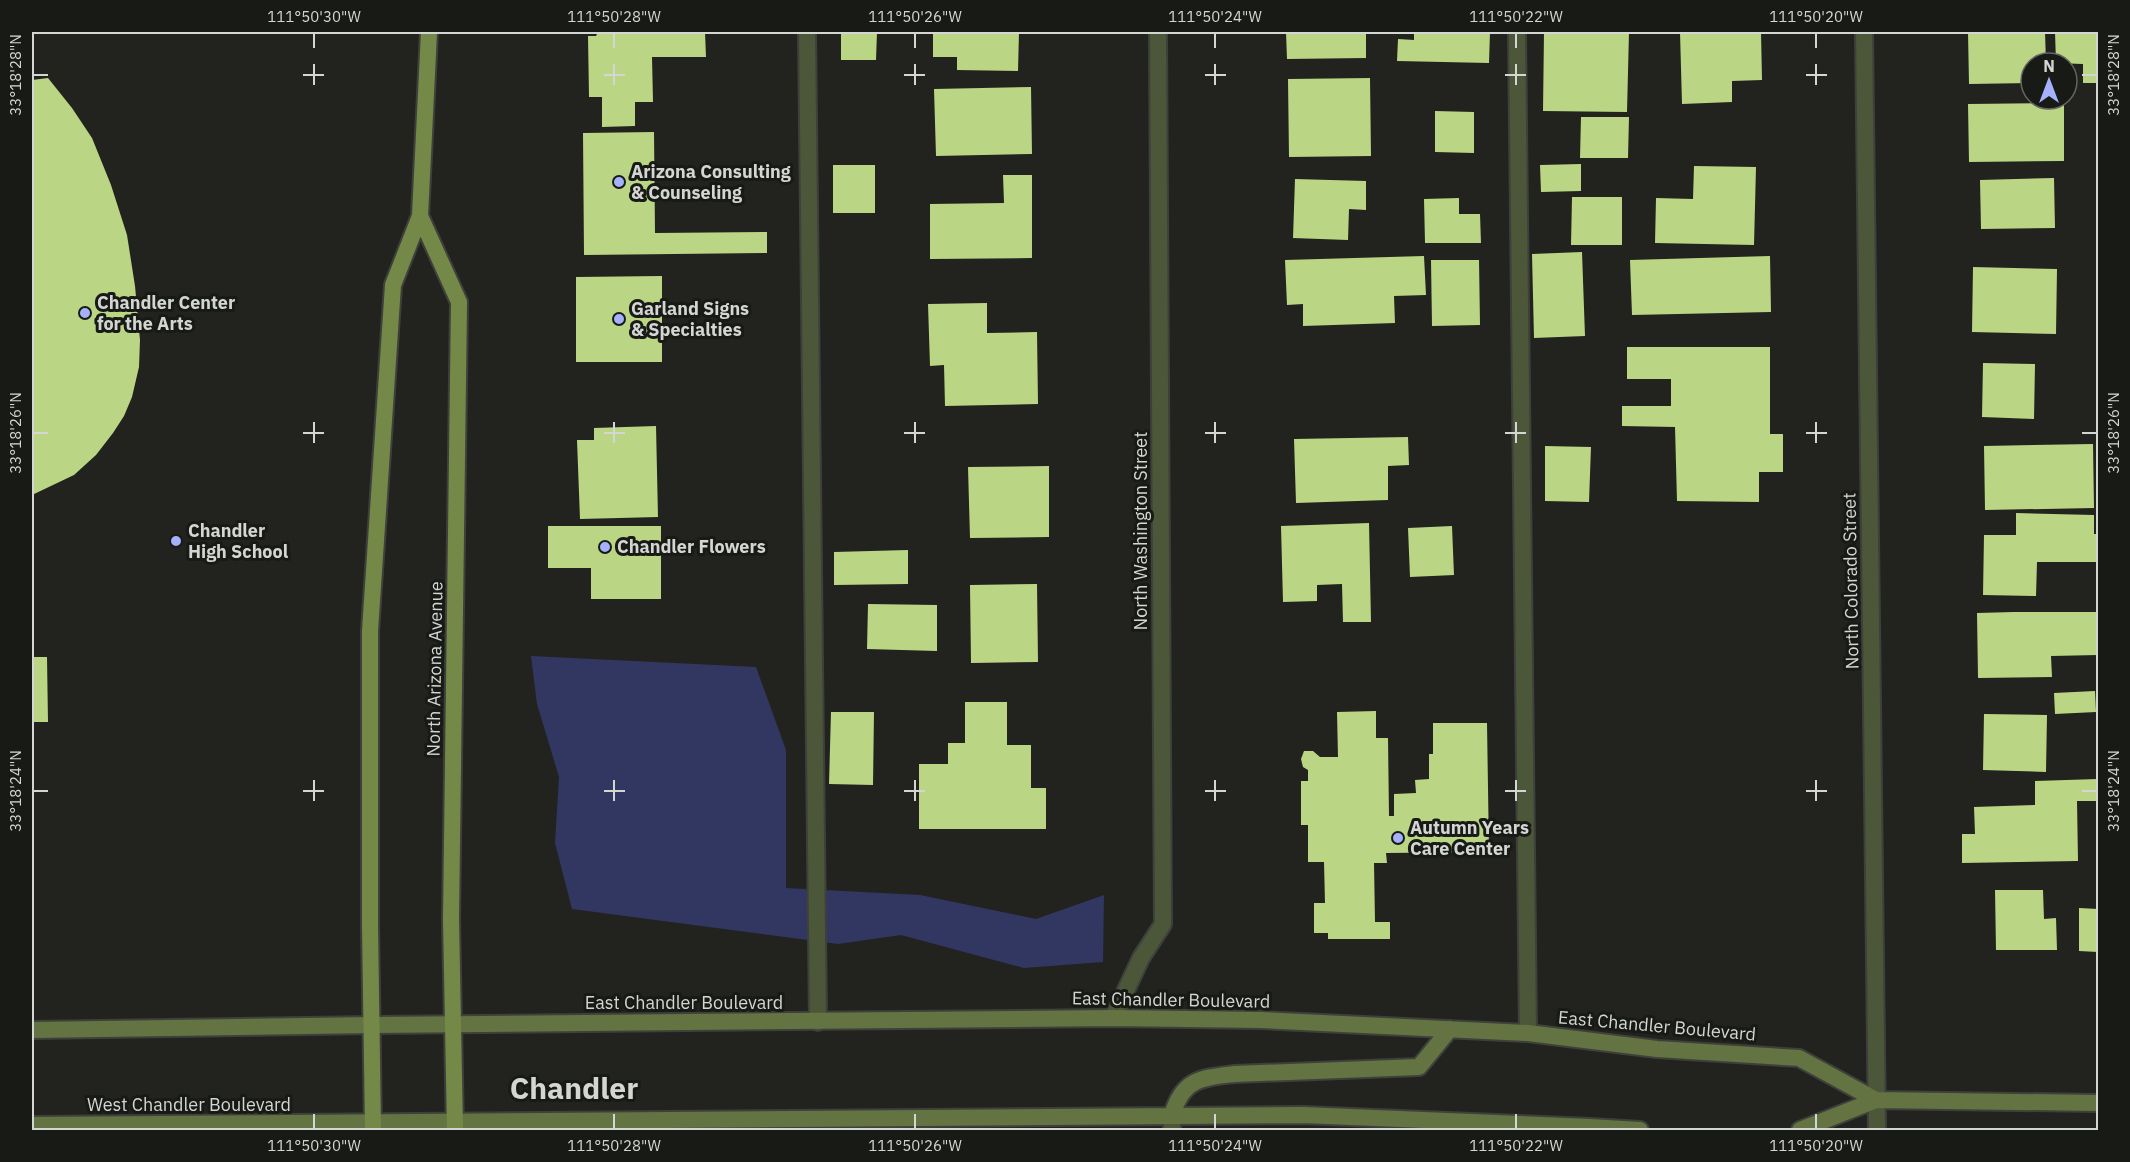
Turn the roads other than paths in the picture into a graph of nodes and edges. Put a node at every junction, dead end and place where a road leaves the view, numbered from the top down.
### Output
1 (429, 32) edge
2 (807, 32) edge
3 (1158, 32) edge
4 (1517, 32) edge
5 (1864, 32) edge
6 (420, 216) junction
7 (1113, 1018) junction
8 (818, 1022) junction
9 (453, 1024) junction
10 (372, 1025) junction
11 (1450, 1029) junction
12 (32, 1030) edge
13 (1528, 1033) junction
14 (1876, 1100) junction
15 (2098, 1103) edge
16 (1172, 1123) edge
17 (32, 1125) edge
18 (455, 1126) edge
19 (373, 1127) edge
20 (1640, 1131) edge
21 (1800, 1131) edge
22 (1876, 1131) edge

1 - 6 main road, North Arizona Avenue
2 - 8 street
3 - 7 street, North Washington Street
4 - 13 street
5 - 14 street, North Colorado Street
6 - 9 main road, North Arizona Avenue
6 - 10 main road, North Arizona Avenue
7 - 8 main road, East Chandler Boulevard
7 - 11 main road, East Chandler Boulevard
8 - 9 main road, East Chandler Boulevard
9 - 10 main road
9 - 18 main road, North Arizona Avenue
10 - 12 main road
10 - 19 main road, North Arizona Avenue
11 - 13 main road, East Chandler Boulevard
11 - 16 main road
13 - 14 main road, East Chandler Boulevard
14 - 15 main road, East Chandler Boulevard
14 - 21 main road, East Chandler Boulevard
14 - 22 street, North Colorado Street
16 - 18 main road
16 - 20 main road
17 - 19 main road, West Chandler Boulevard
18 - 19 main road, West Chandler Boulevard

